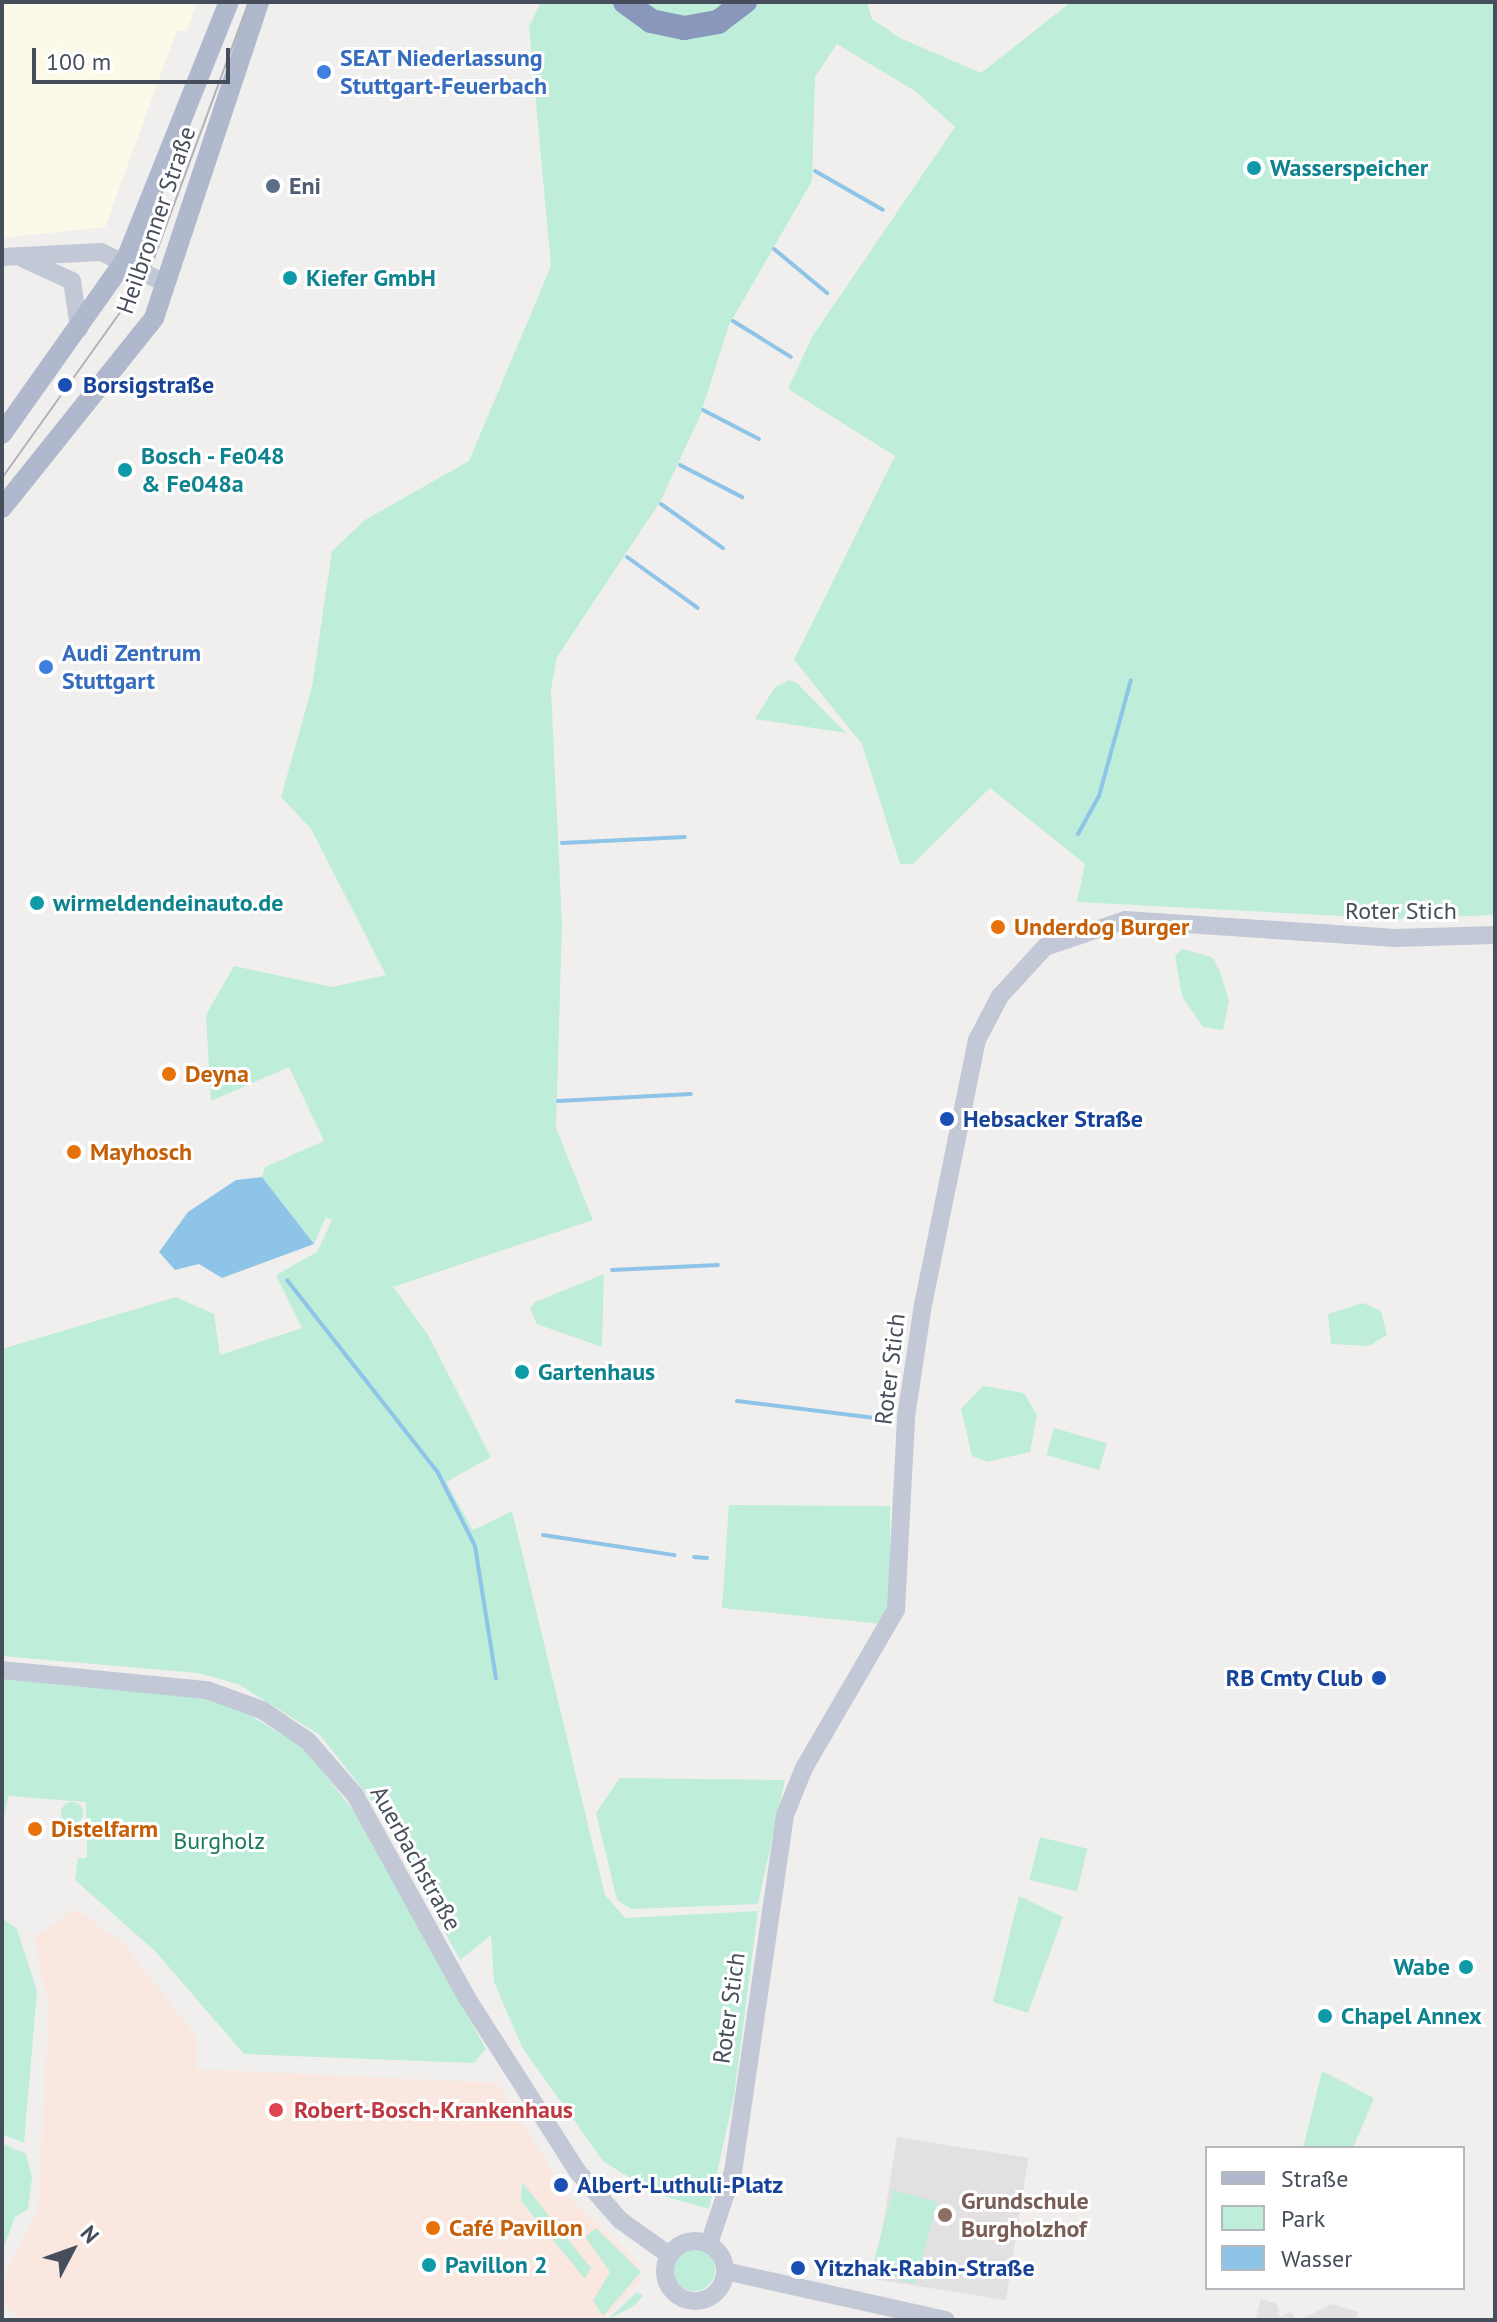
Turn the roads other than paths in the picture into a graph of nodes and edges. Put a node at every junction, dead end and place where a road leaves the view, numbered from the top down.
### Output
1 (229, 2) edge
2 (259, 2) edge
3 (625, 2) edge
4 (745, 2) edge
5 (9, 256) edge
6 (126, 259) junction
7 (165, 283) junction
8 (79, 328) junction
9 (2, 434) edge
10 (2, 508) edge
11 (1495, 935) edge
12 (2, 1670) edge
13 (709, 2244) junction
14 (669, 2255) junction
15 (725, 2271) junction
16 (946, 2320) edge

1 - 6 main road, Heilbronner Straße
2 - 7 main road, Heilbronner Straße
3 - 4 highway
5 - 6 street
5 - 8 street
6 - 7 street
6 - 8 main road, Heilbronner Straße
7 - 10 main road, Heilbronner Straße
8 - 9 main road, Heilbronner Straße
11 - 13 street, Roter Stich
12 - 14 street, Auerbachstraße
13 - 14 street
13 - 15 street
14 - 15 street
15 - 16 street

